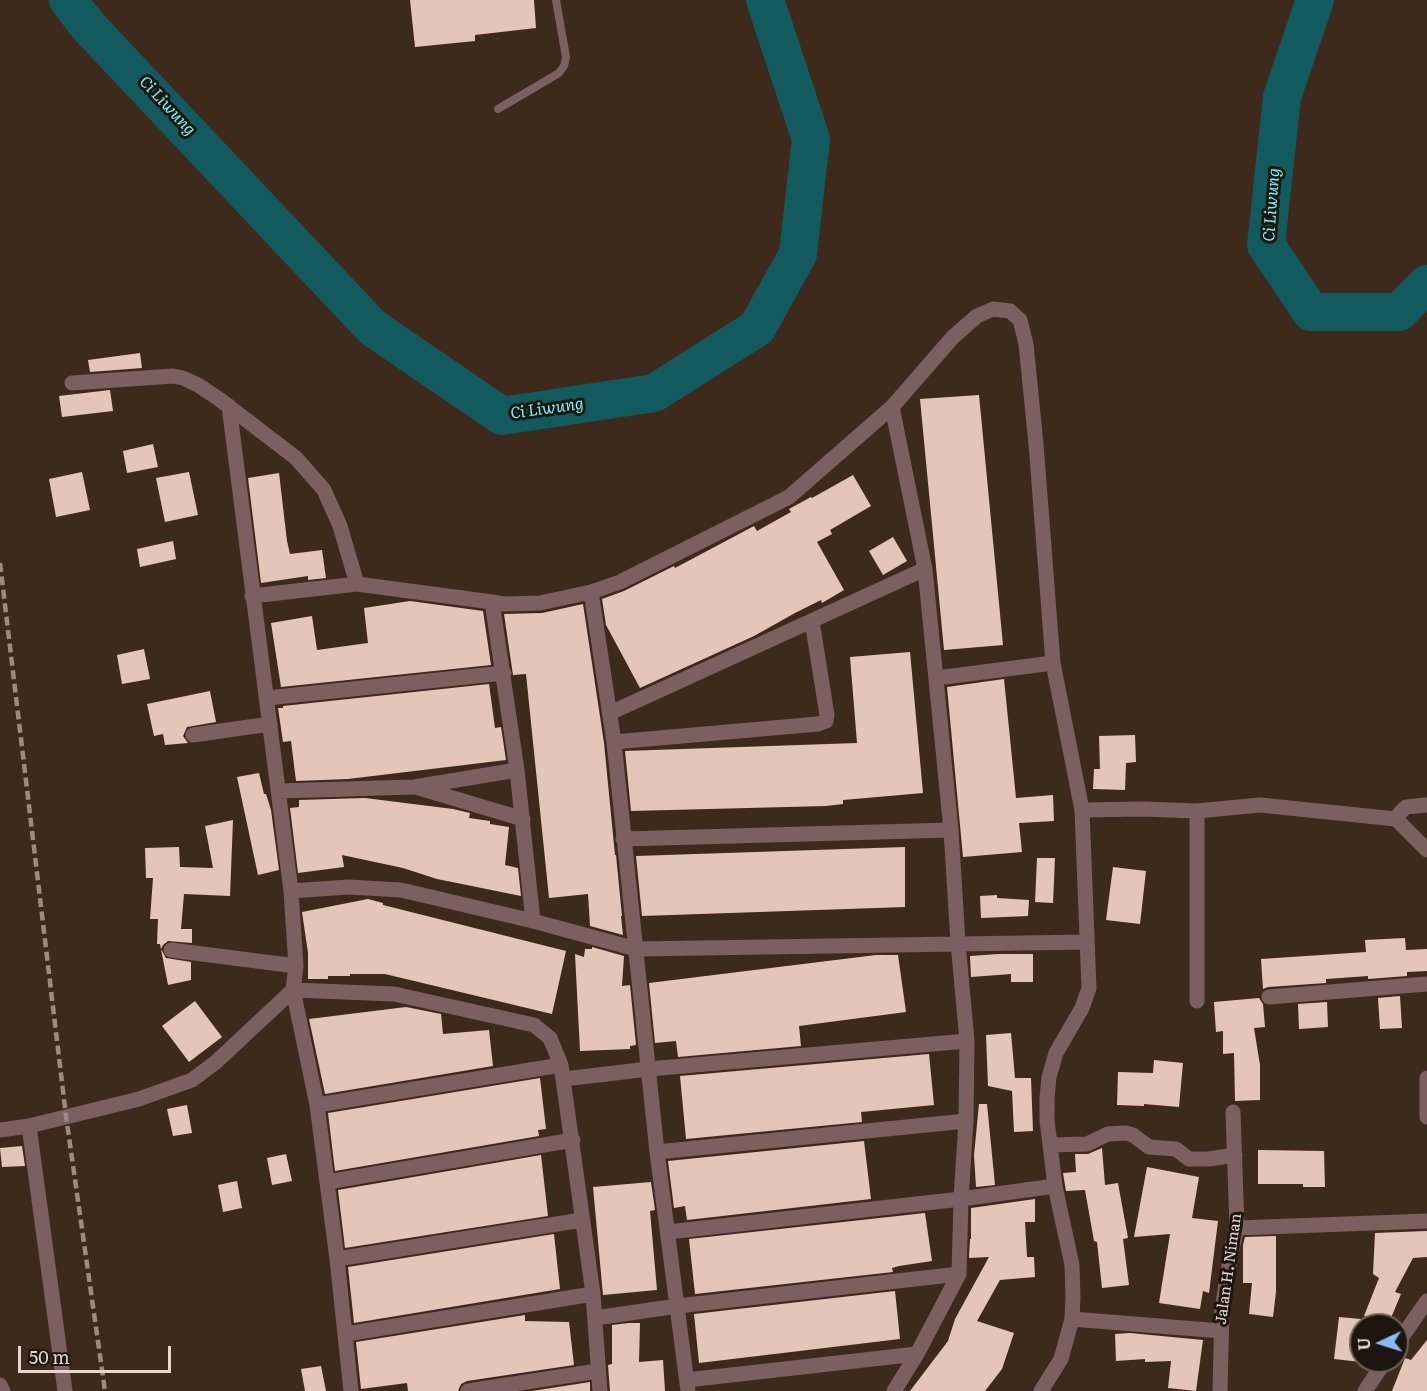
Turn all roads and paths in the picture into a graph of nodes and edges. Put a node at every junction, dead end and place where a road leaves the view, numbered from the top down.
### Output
1 (556, 0) edge
2 (498, 109) dead end
3 (72, 383) dead end
4 (229, 406) junction
5 (892, 407) junction
6 (925, 569) junction
7 (357, 584) junction
8 (591, 592) junction
9 (252, 596) junction
10 (492, 602) junction
11 (812, 621) junction
12 (1053, 663) junction
13 (504, 673) junction
14 (937, 678) junction
15 (267, 698) junction
16 (610, 713) junction
17 (270, 724) junction
18 (193, 735) dead end
19 (614, 742) junction
20 (518, 770) junction
21 (414, 787) junction
22 (278, 791) junction
23 (1427, 805) edge
24 (1082, 810) junction
25 (1197, 811) junction
26 (523, 819) junction
27 (1396, 819) junction
28 (951, 830) junction
29 (624, 839) junction
30 (1427, 850) edge
31 (291, 891) junction
32 (533, 921) junction
33 (1087, 942) junction
34 (958, 943) junction
35 (636, 949) junction
36 (171, 950) dead end
37 (296, 966) junction
38 (1427, 984) edge
39 (293, 990) junction
40 (1269, 997) dead end
41 (1197, 1001) dead end
42 (967, 1041) junction
43 (649, 1068) junction
44 (562, 1072) junction
45 (1427, 1078) edge
46 (317, 1105) junction
47 (1233, 1112) dead end
48 (1427, 1117) edge
49 (966, 1121) junction
50 (29, 1126) junction
51 (0, 1130) edge
52 (573, 1140) junction
53 (1051, 1145) junction
54 (657, 1152) junction
55 (1235, 1155) junction
56 (327, 1182) junction
57 (1055, 1186) junction
58 (961, 1199) junction
59 (582, 1221) junction
60 (1427, 1221) edge
61 (1237, 1228) junction
62 (668, 1232) junction
63 (337, 1259) junction
64 (959, 1274) junction
65 (593, 1294) junction
66 (1427, 1301) edge
67 (678, 1306) junction
68 (595, 1318) junction
69 (1072, 1319) junction
70 (1409, 1327) edge
71 (1221, 1331) junction
72 (345, 1334) junction
73 (917, 1354) junction
74 (598, 1371) junction
75 (1377, 1373) edge
76 (0, 1384) edge
77 (687, 1386) edge
78 (3, 1391) edge
79 (65, 1391) edge
80 (351, 1391) edge
81 (468, 1391) edge
82 (600, 1391) edge
83 (894, 1391) edge
84 (1041, 1391) edge
85 (1220, 1391) edge
86 (1365, 1391) edge

1 - 2 lane
3 - 4 street
4 - 7 street
4 - 9 street
5 - 6 street
5 - 8 street
5 - 12 street
6 - 11 street
6 - 14 street
7 - 9 street
7 - 10 street
8 - 10 street
8 - 16 street
9 - 15 street
10 - 13 street
11 - 16 street
11 - 19 street
12 - 14 street
12 - 24 street
13 - 15 street
13 - 20 street
14 - 28 street
15 - 17 street
16 - 19 street
17 - 18 street
17 - 22 street
19 - 29 street
20 - 21 street
20 - 26 street
21 - 22 street
21 - 26 street
22 - 31 street
23 - 27 street
24 - 25 street
24 - 33 street
25 - 27 street
25 - 41 street
26 - 32 street
27 - 30 street
28 - 29 street
28 - 34 street
29 - 35 street
31 - 32 street
31 - 37 street
32 - 35 street
33 - 34 street
33 - 53 street
34 - 35 street
34 - 42 street
35 - 43 street
36 - 37 street
37 - 39 street
38 - 40 street
39 - 44 street
39 - 46 street
39 - 50 street
42 - 43 street
42 - 49 street
43 - 44 street
43 - 54 street
44 - 46 street
44 - 52 street
45 - 48 street
46 - 56 street
47 - 55 street, Jalan H. Niman
49 - 54 street
49 - 58 street
50 - 51 street
50 - 79 street
52 - 56 street
52 - 59 street
53 - 55 street
53 - 57 street
54 - 62 street
55 - 61 street, Jalan H. Niman
56 - 63 street
57 - 58 street
57 - 69 street
58 - 62 street
58 - 64 street
59 - 63 street
59 - 65 street
60 - 61 street
61 - 71 street, Jalan H. Niman
62 - 67 street
63 - 72 street
64 - 67 street
64 - 73 street
65 - 68 street
65 - 72 street
66 - 70 street
67 - 68 street
67 - 77 street
68 - 74 street
69 - 71 street
69 - 84 street
71 - 85 street, Jalan H. Niman
72 - 80 street
73 - 77 street
73 - 83 street
74 - 81 street
74 - 82 street
75 - 86 street
76 - 78 street

